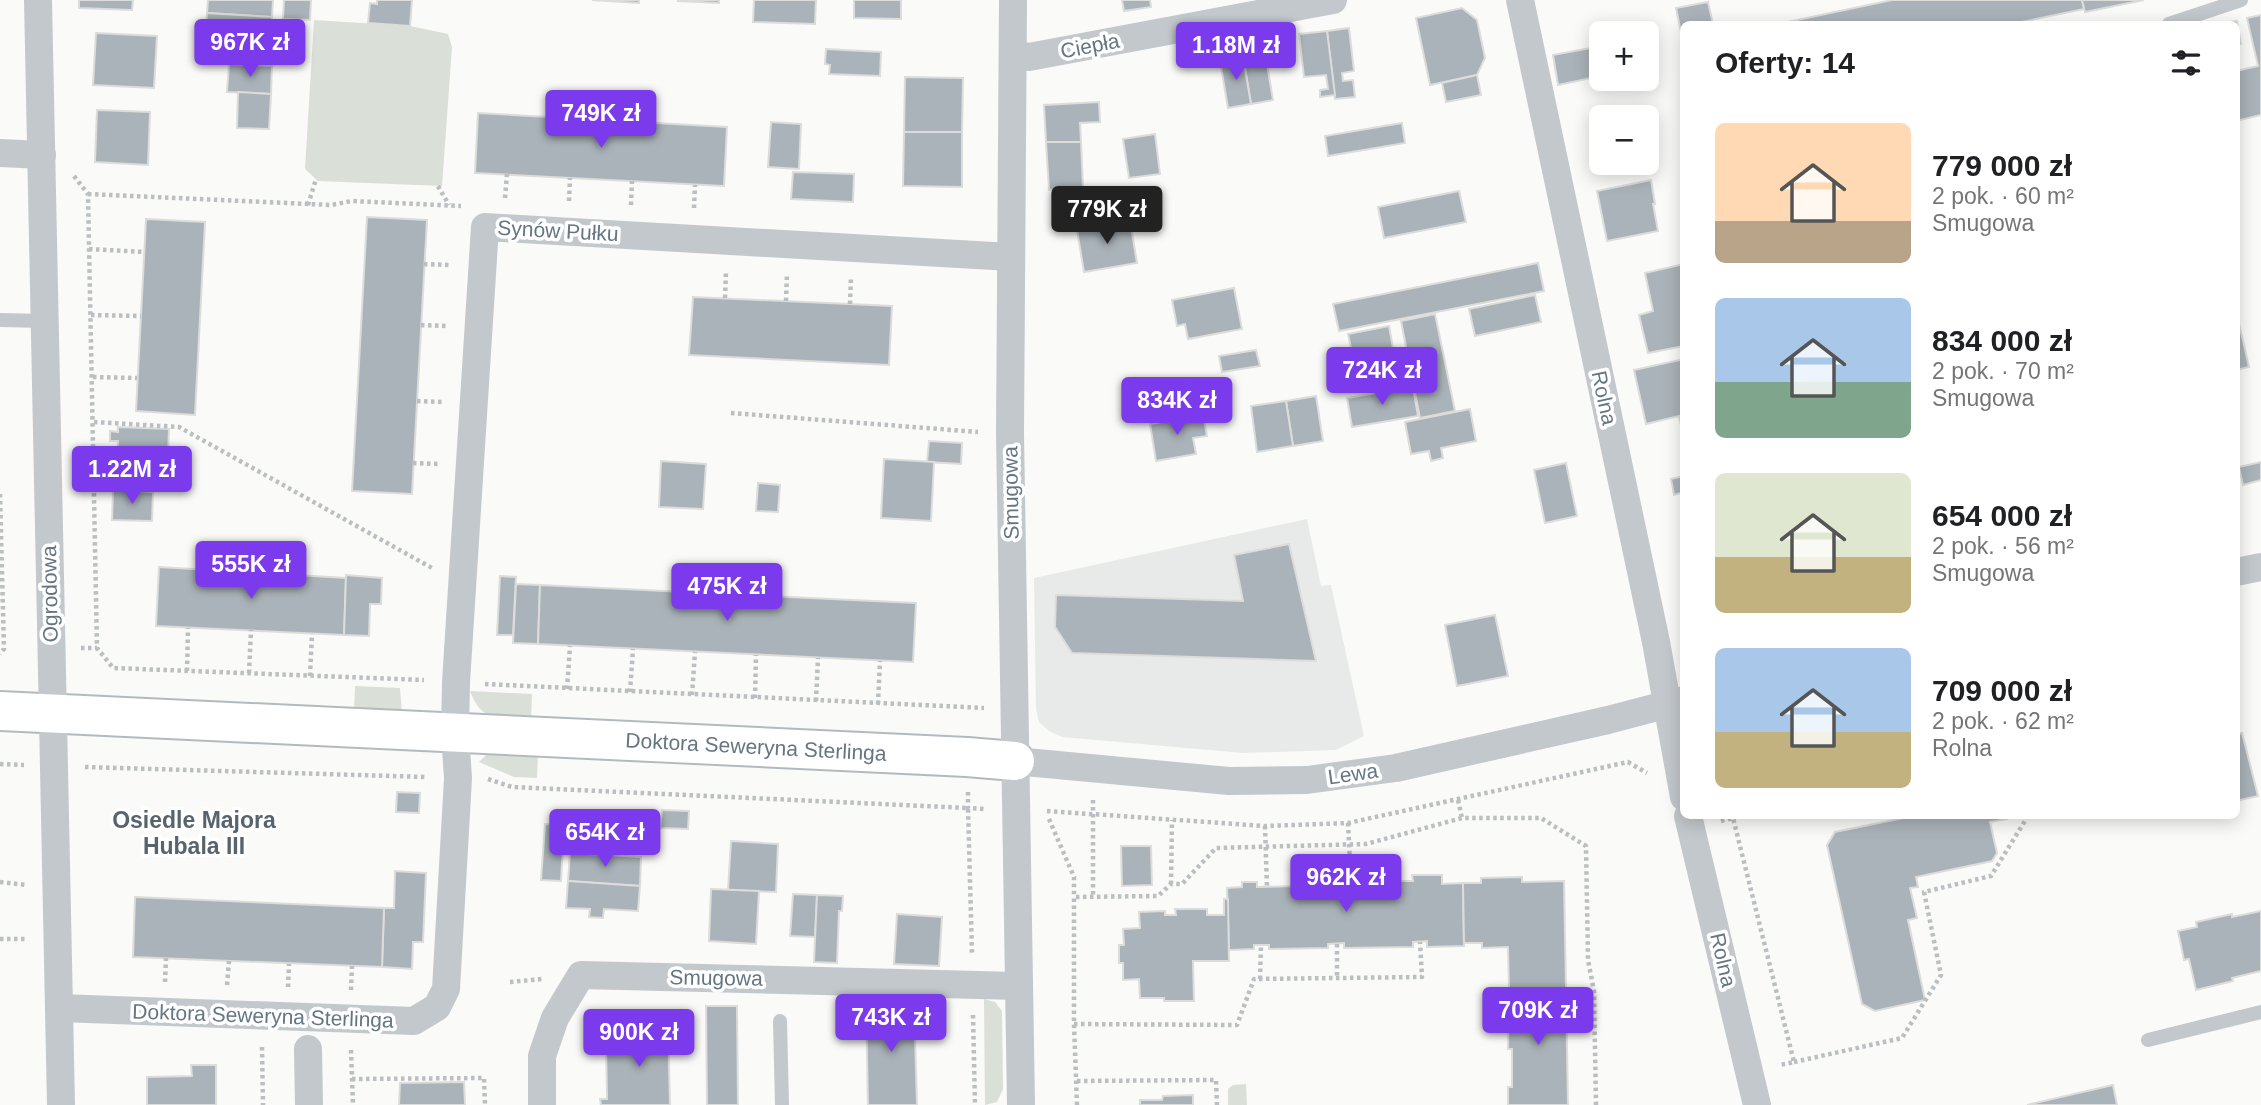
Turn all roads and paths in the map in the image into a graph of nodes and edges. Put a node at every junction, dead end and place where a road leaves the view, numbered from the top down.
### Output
1 (38, 0) edge
2 (1013, 0) edge
3 (1333, 0) edge
4 (1520, 0) edge
5 (2241, 0) edge
6 (2178, 21) edge
7 (1013, 54) junction
8 (0, 153) edge
9 (42, 155) junction
10 (72, 173) dead end
11 (507, 174) dead end
12 (570, 178) dead end
13 (316, 179) dead end
14 (632, 181) dead end
15 (695, 185) dead end
16 (438, 186) dead end
17 (88, 194) junction
18 (309, 205) junction
19 (450, 206) junction
20 (467, 206) dead end
21 (505, 209) dead end
22 (568, 213) dead end
23 (630, 217) dead end
24 (693, 220) dead end
25 (89, 249) junction
26 (144, 252) dead end
27 (1011, 257) junction
28 (727, 258) dead end
29 (788, 262) dead end
30 (424, 264) dead end
31 (464, 266) dead end
32 (852, 266) dead end
33 (725, 298) dead end
34 (786, 301) dead end
35 (850, 304) dead end
36 (91, 315) junction
37 (141, 316) dead end
38 (0, 320) edge
39 (44, 321) junction
40 (421, 325) dead end
41 (461, 327) dead end
42 (92, 377) junction
43 (137, 378) dead end
44 (417, 401) dead end
45 (456, 403) dead end
46 (731, 413) dead end
47 (94, 422) junction
48 (1010, 433) junction
49 (413, 463) dead end
50 (452, 465) dead end
51 (0, 494) edge
52 (0, 521) edge
53 (2261, 567) edge
54 (433, 569) dead end
55 (2240, 571) edge
56 (1, 581) edge
57 (188, 628) dead end
58 (251, 631) dead end
59 (312, 634) dead end
60 (570, 646) dead end
61 (633, 649) dead end
62 (695, 652) dead end
63 (0, 654) edge
64 (756, 655) dead end
65 (818, 658) dead end
66 (880, 661) dead end
67 (187, 671) junction
68 (249, 673) junction
69 (310, 676) junction
70 (425, 680) dead end
71 (476, 683) dead end
72 (567, 689) junction
73 (630, 692) junction
74 (692, 695) junction
75 (755, 698) junction
76 (816, 701) junction
77 (1675, 703) edge
78 (878, 704) junction
79 (990, 708) dead end
80 (0, 711) edge
81 (53, 714) junction
82 (454, 733) junction
83 (1680, 755) edge
84 (1015, 761) junction
85 (0, 764) edge
86 (54, 765) junction
87 (1093, 767) junction
88 (1648, 774) dead end
89 (458, 778) junction
90 (1458, 800) junction
91 (1046, 811) dead end
92 (1093, 814) junction
93 (1462, 817) junction
94 (1699, 819) edge
95 (1733, 819) edge
96 (2026, 819) edge
97 (1171, 820) junction
98 (1348, 823) junction
99 (1265, 827) junction
100 (1350, 845) junction
101 (1266, 847) junction
102 (0, 882) edge
103 (1351, 882) dead end
104 (1171, 884) junction
105 (34, 886) dead end
106 (1267, 887) dead end
107 (1074, 897) junction
108 (1093, 897) junction
109 (0, 939) edge
110 (35, 939) dead end
111 (1420, 942) dead end
112 (1337, 944) dead end
113 (1261, 945) dead end
114 (166, 958) dead end
115 (229, 961) dead end
116 (289, 964) dead end
117 (352, 966) dead end
118 (1337, 978) junction
119 (1260, 979) junction
120 (973, 985) junction
121 (1019, 986) junction
122 (164, 993) dead end
123 (226, 996) dead end
124 (288, 999) dead end
125 (350, 1001) dead end
126 (60, 1009) junction
127 (2261, 1012) edge
128 (780, 1021) dead end
129 (1074, 1024) junction
130 (2148, 1040) dead end
131 (262, 1047) dead end
132 (308, 1049) dead end
133 (351, 1049) dead end
134 (1794, 1062) junction
135 (1769, 1067) dead end
136 (352, 1079) junction
137 (1077, 1081) junction
138 (61, 1105) edge
139 (263, 1105) edge
140 (309, 1105) edge
141 (353, 1105) edge
142 (485, 1105) edge
143 (542, 1105) edge
144 (782, 1105) edge
145 (975, 1105) edge
146 (1021, 1105) edge
147 (1077, 1105) edge
148 (1217, 1105) edge
149 (1596, 1105) edge
150 (1758, 1105) edge

1 - 9 street, Ogrodowa
2 - 7 street, Smugowa
3 - 7 street, Ciepła
4 - 77 street, Rolna
5 - 6 lane
7 - 27 street, Smugowa
8 - 9 street
9 - 39 street, Ogrodowa
10 - 17 path
11 - 21 path
12 - 22 path
13 - 18 path
14 - 23 path
15 - 24 path
16 - 19 path
17 - 18 path
17 - 25 path
18 - 19 path
19 - 20 path
25 - 26 path
25 - 36 path
27 - 48 street, Smugowa
27 - 82 street, Synów Pułku
28 - 33 path
29 - 34 path
30 - 31 path
32 - 35 path
36 - 37 path
36 - 42 path
38 - 39 lane
39 - 81 street, Ogrodowa
40 - 41 path
42 - 43 path
42 - 47 path
44 - 45 path
46 - 48 path
47 - 54 path
47 - 67 path
48 - 84 street, Smugowa
49 - 50 path
51 - 52 path
52 - 56 path
53 - 55 street
56 - 63 path
57 - 67 path
58 - 68 path
59 - 69 path
60 - 72 path
61 - 73 path
62 - 74 path
64 - 75 path
65 - 76 path
66 - 78 path
67 - 68 path
68 - 69 path
69 - 70 path
71 - 72 path
72 - 73 path
73 - 74 path
74 - 75 path
75 - 76 path
76 - 78 path
77 - 83 street, Rolna
77 - 87 street, Lewa
78 - 79 path
80 - 81 street, Doktora Seweryna Sterlinga
81 - 82 street, Doktora Seweryna Sterlinga
81 - 86 street, Ogrodowa
82 - 84 street, Doktora Seweryna Sterlinga
82 - 89 street, Doktora Seweryna Sterlinga
84 - 87 street, Lewa
84 - 121 street, Smugowa
85 - 86 path
86 - 89 path
86 - 126 street, Ogrodowa
87 - 92 path
88 - 90 path
89 - 120 path
89 - 126 street, Doktora Seweryna Sterlinga
90 - 93 path
90 - 98 path
91 - 107 path
92 - 97 path
92 - 108 path
93 - 100 path
93 - 149 path
94 - 150 street, Rolna
95 - 134 path
96 - 134 path
97 - 99 path
97 - 104 path
98 - 99 path
98 - 100 path
99 - 101 path
100 - 101 path
100 - 103 path
101 - 104 path
101 - 106 path
102 - 105 path
104 - 108 path
107 - 108 path
107 - 129 path
109 - 110 path
111 - 118 path
112 - 118 path
113 - 119 path
114 - 122 path
115 - 123 path
116 - 124 path
117 - 125 path
118 - 119 path
119 - 129 path
120 - 121 street, Smugowa
120 - 143 street, Smugowa
120 - 145 path
121 - 146 street, Smugowa
126 - 138 street, Ogrodowa
127 - 130 lane
128 - 144 lane
129 - 137 path
131 - 139 path
132 - 140 street
133 - 136 path
134 - 135 path
136 - 141 path
136 - 142 path
137 - 147 path
137 - 148 path

